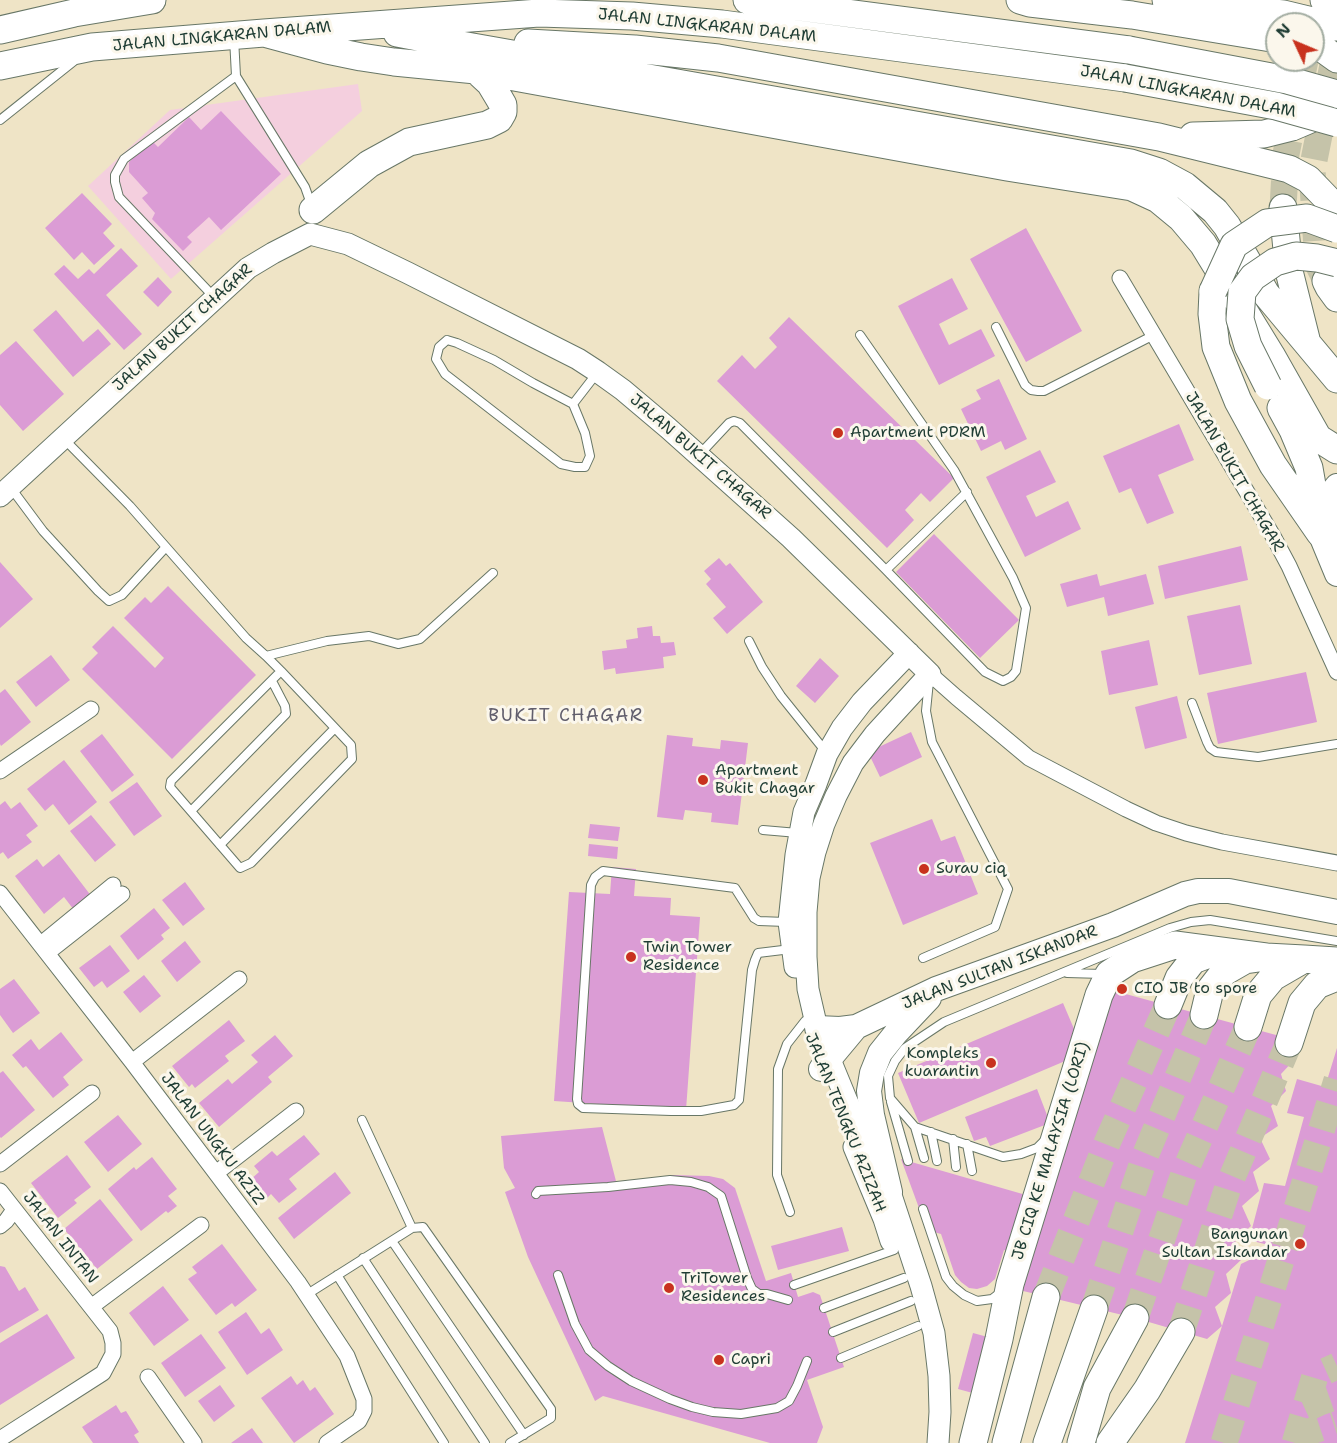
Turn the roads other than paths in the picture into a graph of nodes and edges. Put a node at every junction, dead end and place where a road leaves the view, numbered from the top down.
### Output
1 (152, 0) edge
2 (747, 0) edge
3 (1020, 0) edge
4 (1166, 0) edge
5 (1324, 0) edge
6 (1337, 3) edge
7 (82, 6) edge
8 (363, 26) junction
9 (1337, 27) edge
10 (0, 30) edge
11 (264, 33) junction
12 (234, 36) junction
13 (1265, 37) edge
14 (444, 42) junction
15 (92, 47) junction
16 (0, 66) edge
17 (476, 70) junction
18 (236, 76) junction
19 (1337, 94) edge
20 (1337, 101) edge
21 (0, 120) edge
22 (1337, 123) edge
23 (1159, 137) junction
24 (1283, 208) tunnel mouth
25 (1337, 209) edge
26 (312, 221) junction
27 (1337, 229) edge
28 (1120, 278) dead end
29 (1333, 281) edge
30 (215, 298) junction
31 (996, 327) dead end
32 (860, 335) dead end
33 (1154, 335) junction
34 (1307, 343) junction
35 (598, 372) junction
36 (1337, 379) edge
37 (573, 404) junction
38 (63, 438) junction
39 (1337, 450) edge
40 (699, 455) junction
41 (1337, 486) edge
42 (3, 490) edge
43 (967, 492) junction
44 (1328, 538) edge
45 (166, 547) junction
46 (886, 570) junction
47 (493, 573) dead end
48 (1337, 574) edge
49 (749, 641) dead end
50 (909, 653) junction
51 (266, 656) junction
52 (281, 671) junction
53 (1337, 672) edge
54 (930, 674) junction
55 (272, 681) junction
56 (1192, 703) dead end
57 (91, 709) dead end
58 (335, 728) junction
59 (1337, 744) edge
60 (827, 754) junction
61 (0, 771) edge
62 (191, 811) junction
63 (763, 830) dead end
64 (799, 834) junction
65 (220, 845) junction
66 (1337, 863) edge
67 (117, 890) dead end
68 (0, 893) edge
69 (1337, 912) edge
70 (789, 922) junction
71 (1113, 925) junction
72 (1337, 926) edge
73 (1337, 941) edge
74 (44, 949) junction
75 (792, 949) junction
76 (1217, 951) junction
77 (1266, 957) junction
78 (923, 958) dead end
79 (1304, 959) junction
80 (1337, 961) edge
81 (1062, 973) junction
82 (1109, 974) junction
83 (1337, 977) edge
84 (239, 979) dead end
85 (936, 989) junction
86 (1168, 1005) tunnel mouth
87 (1204, 1015) tunnel mouth
88 (811, 1025) junction
89 (856, 1027) junction
90 (1248, 1027) tunnel mouth
91 (1289, 1043) tunnel mouth
92 (132, 1062) junction
93 (826, 1064) junction
94 (92, 1093) dead end
95 (890, 1098) junction
96 (296, 1111) dead end
97 (362, 1120) dead end
98 (1059, 1125) junction
99 (915, 1127) junction
100 (931, 1132) junction
101 (953, 1139) junction
102 (967, 1144) junction
103 (924, 1158) dead end
104 (908, 1161) dead end
105 (937, 1161) dead end
106 (0, 1164) edge
107 (956, 1167) dead end
108 (972, 1171) dead end
109 (216, 1173) junction
110 (0, 1191) edge
111 (890, 1192) junction
112 (536, 1194) dead end
113 (923, 1209) dead end
114 (14, 1210) junction
115 (790, 1212) dead end
116 (201, 1225) dead end
117 (0, 1226) edge
118 (412, 1228) junction
119 (392, 1241) junction
120 (894, 1250) junction
121 (363, 1258) junction
122 (337, 1275) junction
123 (558, 1275) dead end
124 (904, 1278) junction
125 (1010, 1284) junction
126 (794, 1285) dead end
127 (306, 1295) junction
128 (1046, 1297) tunnel mouth
129 (788, 1300) dead end
130 (911, 1301) junction
131 (92, 1307) junction
132 (824, 1308) dead end
133 (1094, 1309) tunnel mouth
134 (1135, 1318) tunnel mouth
135 (918, 1326) junction
136 (833, 1332) dead end
137 (1181, 1332) tunnel mouth
138 (841, 1358) dead end
139 (807, 1361) dead end
140 (148, 1377) dead end
141 (524, 1435) junction
142 (0, 1438) edge
143 (194, 1443) edge
144 (327, 1443) edge
145 (444, 1443) edge
146 (485, 1443) edge
147 (510, 1443) edge
148 (926, 1443) edge
149 (938, 1443) edge
150 (973, 1443) edge
151 (1006, 1443) edge
152 (1047, 1443) edge
153 (1081, 1443) edge
154 (1110, 1443) edge

1 - 7 highway
2 - 19 highway, JALAN LINGKARAN DALAM, bridge
3 - 13 highway
4 - 9 highway
5 - 6 highway
7 - 10 highway
8 - 11 highway, JALAN LINGKARAN DALAM
8 - 14 highway
8 - 22 highway, JALAN LINGKARAN DALAM, bridge
11 - 12 highway, JALAN LINGKARAN DALAM
11 - 17 highway
12 - 15 highway, JALAN LINGKARAN DALAM
12 - 18 lane
14 - 23 highway
14 - 34 highway
15 - 16 highway, JALAN LINGKARAN DALAM
15 - 21 lane
17 - 26 highway
17 - 39 highway
18 - 26 lane
18 - 30 lane
20 - 23 highway
23 - 25 highway
24 - 34 highway
26 - 30 main road, JALAN BUKIT CHAGAR
26 - 35 main road, JALAN BUKIT CHAGAR
27 - 44 highway, bridge
28 - 33 street, JALAN BUKIT CHAGAR
29 - 44 highway, bridge
30 - 38 main road, JALAN BUKIT CHAGAR
31 - 33 lane
32 - 43 lane
33 - 53 street, JALAN BUKIT CHAGAR
34 - 36 highway
35 - 37 lane
35 - 40 main road, JALAN BUKIT CHAGAR
37 - 37 lane
38 - 42 main road, JALAN BUKIT CHAGAR
38 - 45 lane
40 - 46 lane
40 - 50 main road, JALAN BUKIT CHAGAR
41 - 44 main road
42 - 45 lane
43 - 46 lane
43 - 46 lane
44 - 48 main road
45 - 51 lane
47 - 51 lane
49 - 60 lane
50 - 54 main road, JALAN BUKIT CHAGAR
50 - 60 main road, JALAN TENGKU AZIZAH
51 - 52 lane
52 - 55 lane
52 - 58 lane
54 - 66 street, JALAN BUKIT CHAGAR
54 - 78 lane
54 - 88 main road, JALAN TENGKU AZIZAH
55 - 62 lane
55 - 62 lane
56 - 59 lane
57 - 61 street
58 - 65 lane
58 - 65 lane
60 - 64 main road, JALAN TENGKU AZIZAH
62 - 65 lane
63 - 64 lane
64 - 70 main road, JALAN TENGKU AZIZAH
67 - 74 street
68 - 74 street, JALAN UNGKU AZIZ
69 - 71 main road
70 - 75 main road, JALAN TENGKU AZIZAH
70 - 75 lane
71 - 72 main road
71 - 85 main road, JALAN SULTAN ISKANDAR
73 - 81 lane
74 - 92 street, JALAN UNGKU AZIZ
75 - 88 main road, JALAN TENGKU AZIZAH
76 - 77 highway
76 - 82 highway
76 - 86 highway
77 - 79 highway
77 - 87 highway
79 - 80 highway
79 - 90 highway
81 - 82 lane
81 - 95 lane
82 - 98 highway, JB CIQ KE MALAYSIA (LORI)
83 - 91 highway
84 - 92 street
85 - 89 main road, JALAN SULTAN ISKANDAR
85 - 111 main road
88 - 89 main road, JALAN SULTAN ISKANDAR
88 - 93 main road, JALAN TENGKU AZIZAH
88 - 115 lane
89 - 93 main road, JALAN SULTAN ISKANDAR
92 - 109 street, JALAN UNGKU AZIZ
93 - 111 main road, JALAN TENGKU AZIZAH
93 - 120 main road, JALAN TENGKU AZIZAH
94 - 106 street
95 - 99 lane
95 - 104 lane
96 - 109 street
97 - 118 lane
98 - 102 lane
98 - 125 highway, JB CIQ KE MALAYSIA (LORI)
99 - 100 lane
99 - 103 lane
100 - 101 lane
100 - 105 lane
101 - 102 lane
101 - 107 lane
102 - 108 lane
109 - 127 street, JALAN UNGKU AZIZ
110 - 114 street, JALAN INTAN
111 - 149 main road, JALAN TENGKU AZIZAH
112 - 129 lane
113 - 125 lane
114 - 117 street
114 - 131 street, JALAN INTAN
116 - 131 street, JALAN INTAN
118 - 119 lane
118 - 141 lane
119 - 121 lane
119 - 141 lane
120 - 124 main road, JALAN TENGKU AZIZAH
120 - 126 lane
121 - 122 lane
121 - 146 lane
122 - 127 lane
122 - 145 lane
123 - 139 lane
124 - 130 main road, JALAN TENGKU AZIZAH
124 - 132 lane
125 - 150 highway, JB CIQ KE MALAYSIA (LORI)
127 - 144 street, JALAN UNGKU AZIZ
128 - 151 highway
130 - 135 main road, JALAN TENGKU AZIZAH
130 - 136 lane
131 - 142 street, JALAN INTAN
133 - 152 highway
134 - 153 highway
135 - 138 lane
135 - 148 main road, JALAN TENGKU AZIZAH
137 - 154 highway
140 - 143 street
141 - 147 lane

